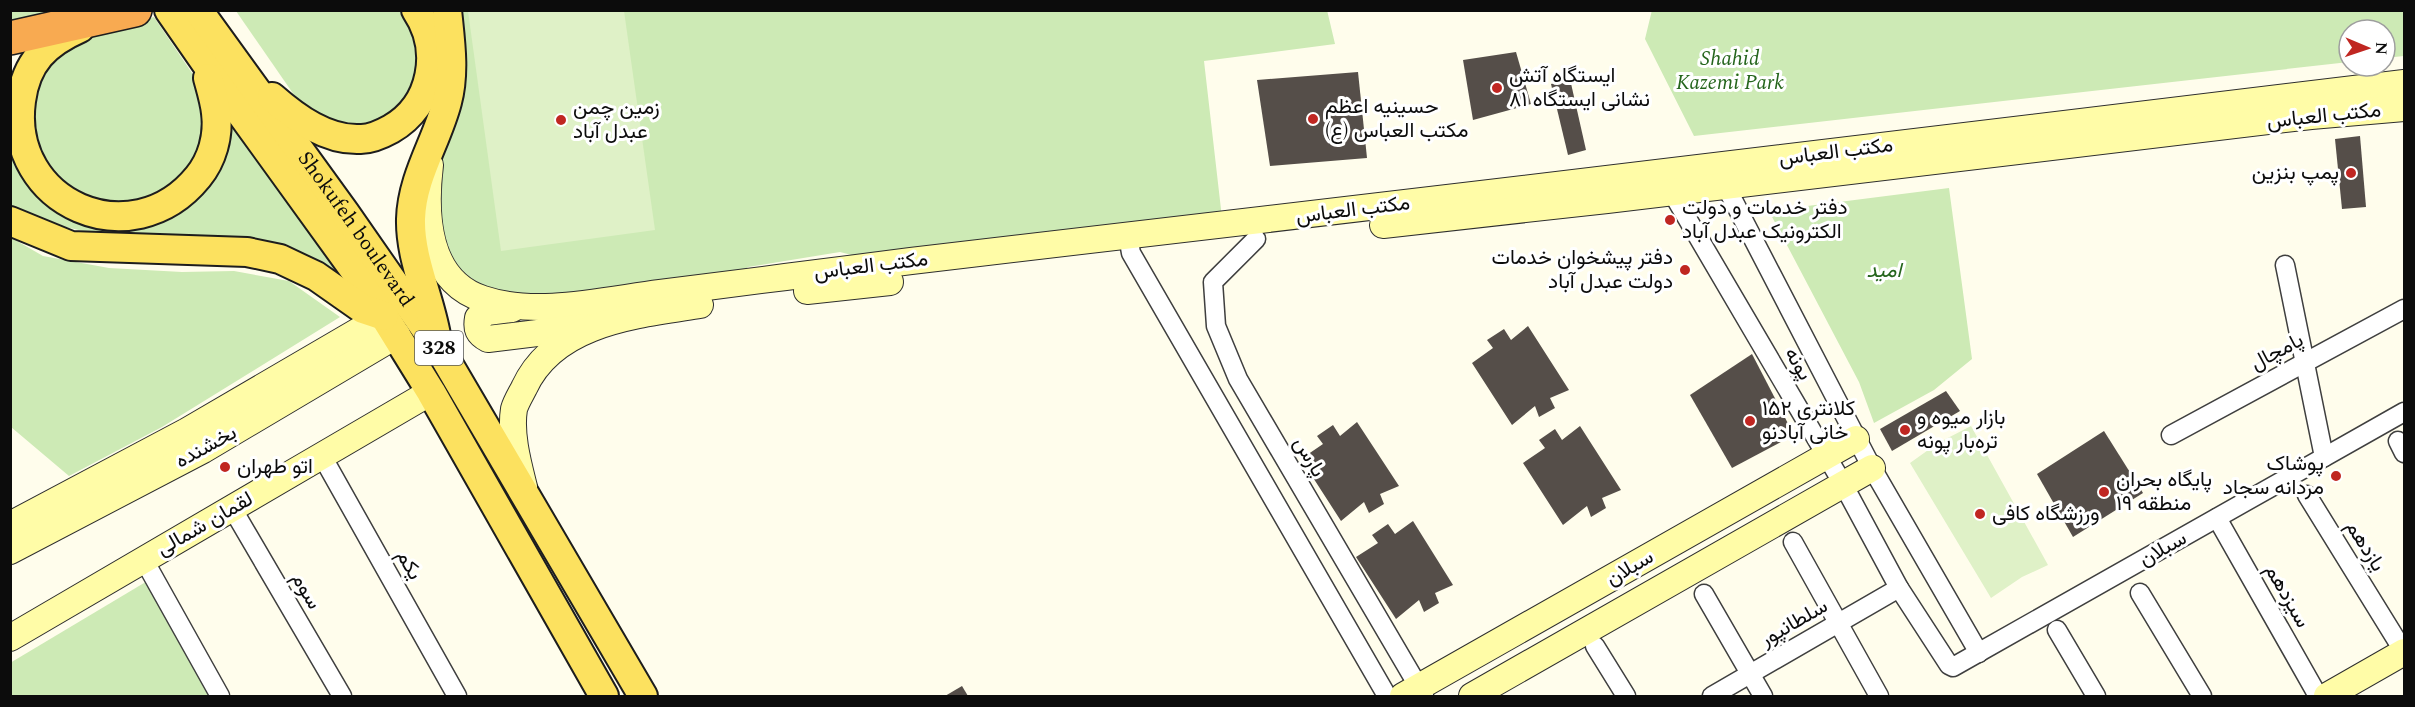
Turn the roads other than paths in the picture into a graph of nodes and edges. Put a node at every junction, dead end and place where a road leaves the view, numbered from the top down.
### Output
1 (135, 10) edge
2 (416, 10) edge
3 (447, 10) edge
4 (100, 19) junction
5 (192, 19) edge
6 (10, 38) edge
7 (204, 61) junction
8 (2404, 83) edge
9 (2310, 105) junction
10 (2404, 108) edge
11 (434, 142) junction
12 (1720, 176) junction
13 (1666, 183) junction
14 (1539, 198) junction
15 (10, 221) edge
16 (1256, 239) junction
17 (1130, 245) junction
18 (2285, 265) dead end
19 (521, 308) junction
20 (2404, 309) edge
21 (391, 326) junction
22 (594, 326) junction
23 (439, 348) junction
24 (2306, 363) junction
25 (1238, 379) junction
26 (1211, 391) junction
27 (431, 392) junction
28 (2404, 412) edge
29 (2171, 435) dead end
30 (1856, 439) junction
31 (322, 456) junction
32 (1826, 456) junction
33 (2324, 458) junction
34 (1872, 468) junction
35 (1843, 484) junction
36 (2307, 495) dead end
37 (527, 498) junction
38 (232, 508) junction
39 (2217, 518) junction
40 (10, 525) edge
41 (1793, 542) dead end
42 (10, 551) edge
43 (144, 560) junction
44 (1899, 588) junction
45 (2140, 593) dead end
46 (1704, 594) dead end
47 (1837, 624) junction
48 (2057, 630) dead end
49 (10, 638) edge
50 (1596, 646) dead end
51 (2404, 652) edge
52 (1979, 653) junction
53 (1953, 667) joint
54 (1750, 674) junction
55 (1415, 694) edge
56 (220, 696) edge
57 (342, 696) edge
58 (458, 696) edge
59 (604, 696) edge
60 (643, 696) edge
61 (1387, 696) edge
62 (1472, 696) edge
63 (1626, 696) edge
64 (1712, 696) edge
65 (1763, 696) edge
66 (1879, 696) edge
67 (2096, 696) edge
68 (2202, 696) edge
69 (2318, 696) edge
70 (2327, 696) edge

1 - 4 highway
2 - 5 main road
3 - 11 main road
4 - 6 highway
4 - 7 main road
5 - 7 main road, Shokufeh boulevard
5 - 23 main road, Shokufeh boulevard / 328
7 - 21 main road, Shokufeh boulevard
8 - 9 main road, مکتب العباس
9 - 10 main road, مکتب العباس
9 - 12 main road, مکتب العباس
11 - 19 main road, مکتب العباس
11 - 23 main road
12 - 13 main road, مکتب العباس
12 - 30 street, پونه
13 - 14 main road, مکتب العباس
13 - 32 street, پونه
14 - 16 main road, مکتب العباس
14 - 17 main road, مکتب العباس
15 - 21 main road
16 - 17 main road, مکتب العباس
16 - 25 street, پارس
17 - 19 main road, مکتب العباس
17 - 22 main road, مکتب العباس
17 - 26 street
18 - 24 street
19 - 22 main road
20 - 24 street, پامچال
21 - 27 main road, Shokufeh boulevard
21 - 40 main road, بخشنده
21 - 42 main road, بخشنده
22 - 37 main road, مکتب العباس
23 - 37 main road, Shokufeh boulevard / 328
24 - 29 street, پامچال
24 - 33 street
25 - 26 street
25 - 55 street, پارس
26 - 61 street
27 - 31 main road, لقمان شمالی
27 - 59 main road, Shokufeh boulevard / 328
28 - 33 street, سبلان
30 - 32 main road, سبلان
30 - 34 street, پونه
31 - 38 main road, لقمان شمالی
31 - 58 street, یکم
32 - 35 street, پونه
32 - 55 main road, سبلان
33 - 39 street, سبلان
34 - 35 main road, سبلان
34 - 52 street, پونه
35 - 44 street, پونه
35 - 62 main road, سبلان
36 - 51 street, یازدهم
37 - 60 main road, Shokufeh boulevard / 328
38 - 43 main road, لقمان شمالی
38 - 57 street, سوم
39 - 52 street, سبلان
39 - 69 street, سیزدهم
41 - 47 street
43 - 49 main road, لقمان شمالی
43 - 56 street
44 - 47 street, سلطانپور
44 - 53 street, پونه
45 - 68 street
46 - 54 street
47 - 54 street, سلطانپور
47 - 66 street
48 - 67 street
50 - 63 street
51 - 70 main road
52 - 53 street, سبلان
54 - 64 street, سلطانپور
54 - 65 street

